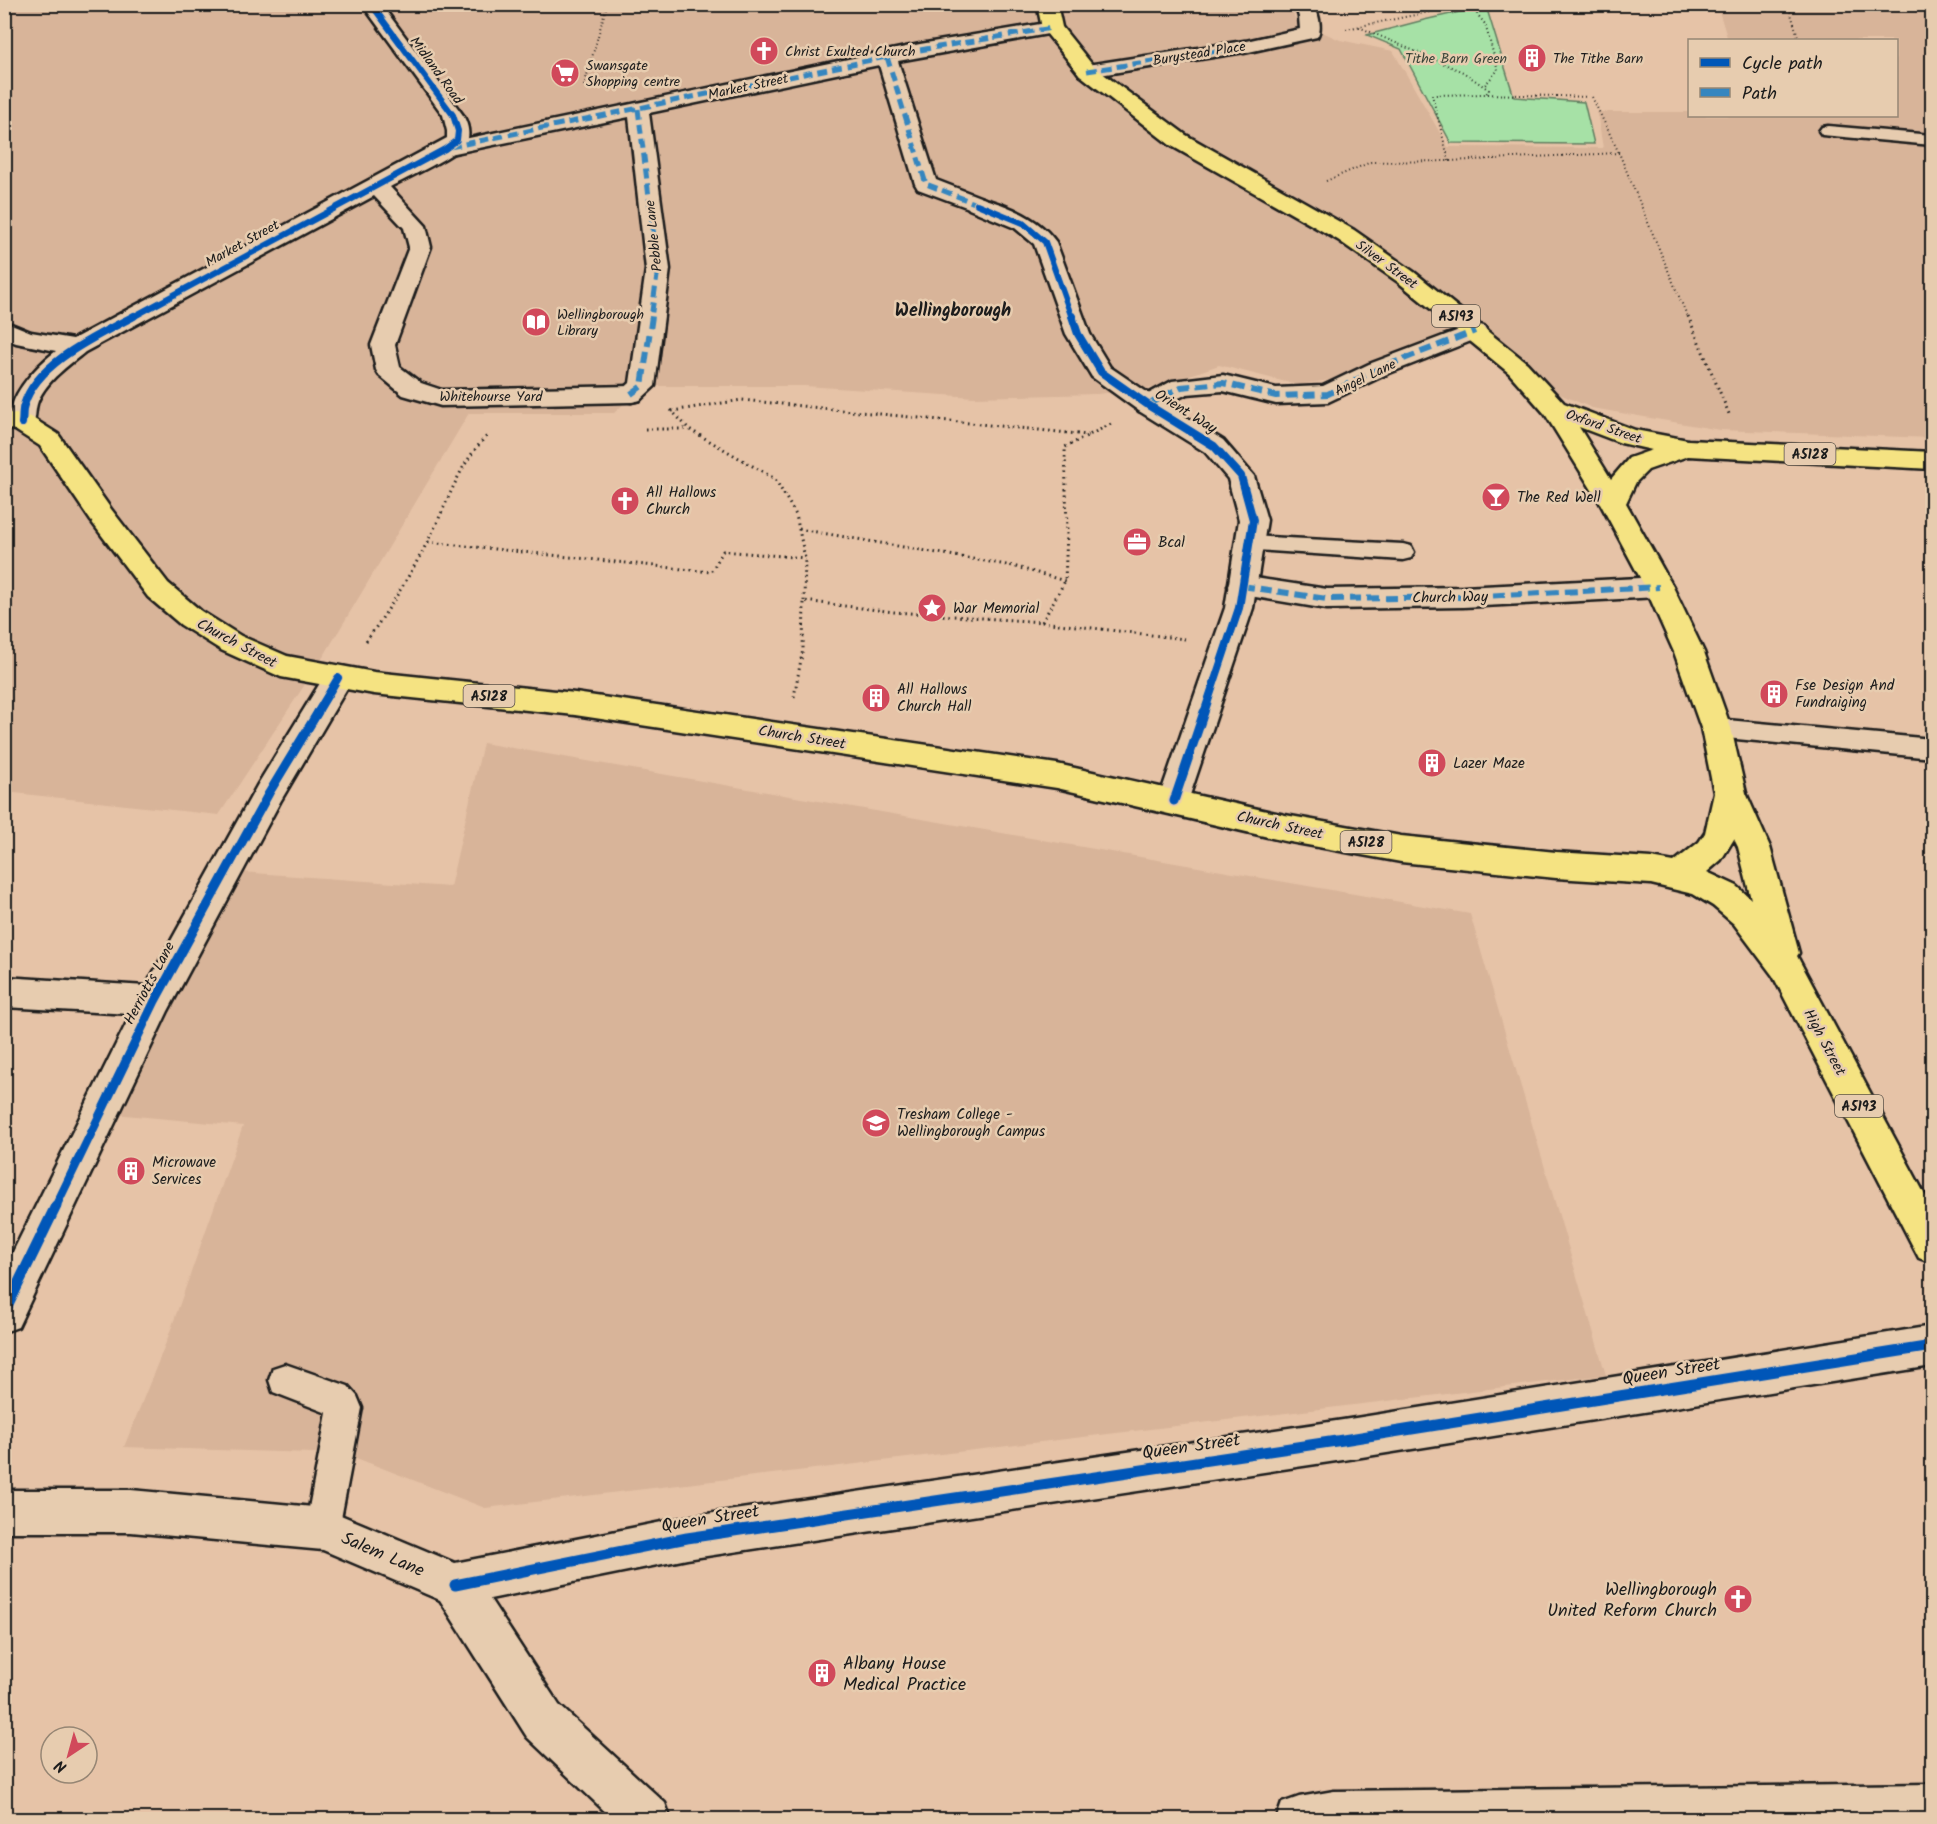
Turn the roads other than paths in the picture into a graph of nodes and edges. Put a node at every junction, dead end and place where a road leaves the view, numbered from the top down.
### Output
1 (371, 4) edge
2 (1047, 4) edge
3 (1304, 4) edge
4 (1052, 28) junction
5 (887, 57) junction
6 (1087, 71) junction
7 (638, 109) junction
8 (1828, 131) dead end
9 (1932, 140) edge
10 (445, 148) junction
11 (376, 184) junction
12 (4, 328) edge
13 (1475, 331) junction
14 (76, 347) junction
15 (637, 390) joint
16 (1148, 405) junction
17 (1555, 409) junction
18 (13, 422) edge
19 (1688, 448) junction
20 (1932, 460) edge
21 (1613, 503) junction
22 (1249, 544) junction
23 (1403, 552) dead end
24 (1242, 586) junction
25 (1659, 587) junction
26 (338, 678) junction
27 (1716, 728) junction
28 (1932, 749) edge
29 (1730, 793) junction
30 (1174, 801) junction
31 (1679, 876) junction
32 (1785, 966) junction
33 (4, 992) edge
34 (155, 1001) junction
35 (1922, 1203) edge
36 (1932, 1245) edge
37 (4, 1313) edge
38 (1932, 1346) edge
39 (285, 1380) dead end
40 (4, 1511) edge
41 (322, 1529) junction
42 (455, 1585) junction
43 (1932, 1807) edge
44 (648, 1820) edge
45 (1299, 1820) edge

1 - 10 street, Midland Road
2 - 4 main road
3 - 6 street, Burystead Place
4 - 5 street, Market Street
4 - 6 main road, Silver Street
5 - 7 street, Market Street
5 - 16 street, Orient Way
6 - 13 main road, Silver Street / A5193
7 - 10 street, Market Street
7 - 15 street, Pebble Lane
8 - 9 lane
10 - 11 street
11 - 14 street, Market Street
11 - 15 street, Whitehourse Yard
12 - 14 street
13 - 16 street, Angel Lane
13 - 17 main road, Silver Street / A5193
14 - 18 street, Market Street
16 - 22 street, Orient Way
17 - 19 main road, Oxford Street
17 - 21 main road, Silver Street / A5193
18 - 26 main road, Church Street / A5128
19 - 20 main road, Oxford Street / A5128
19 - 21 main road, Oxford Street
21 - 25 main road, Silver Street / A5193
22 - 23 lane
22 - 24 street, Orient Way
24 - 25 street, Church Way
24 - 30 street, Orient Way
25 - 27 main road, High Street / A5193
26 - 30 main road, Church Street / A5128
26 - 34 street, Herriotts Lane
27 - 28 lane
27 - 29 main road, High Street / A5193
29 - 31 main road, High Street / A5193
29 - 32 main road, High Street / A5193
30 - 31 main road, Church Street / A5128
31 - 32 main road, High Street / A5193
32 - 35 main road, High Street / A5193
33 - 34 street
34 - 37 street, Herriotts Lane
35 - 36 main road, High Street / A5193
38 - 42 street, Queen Street
39 - 41 lane
40 - 41 street, Salem Lane
41 - 42 street, Salem Lane
42 - 44 street
43 - 45 street

